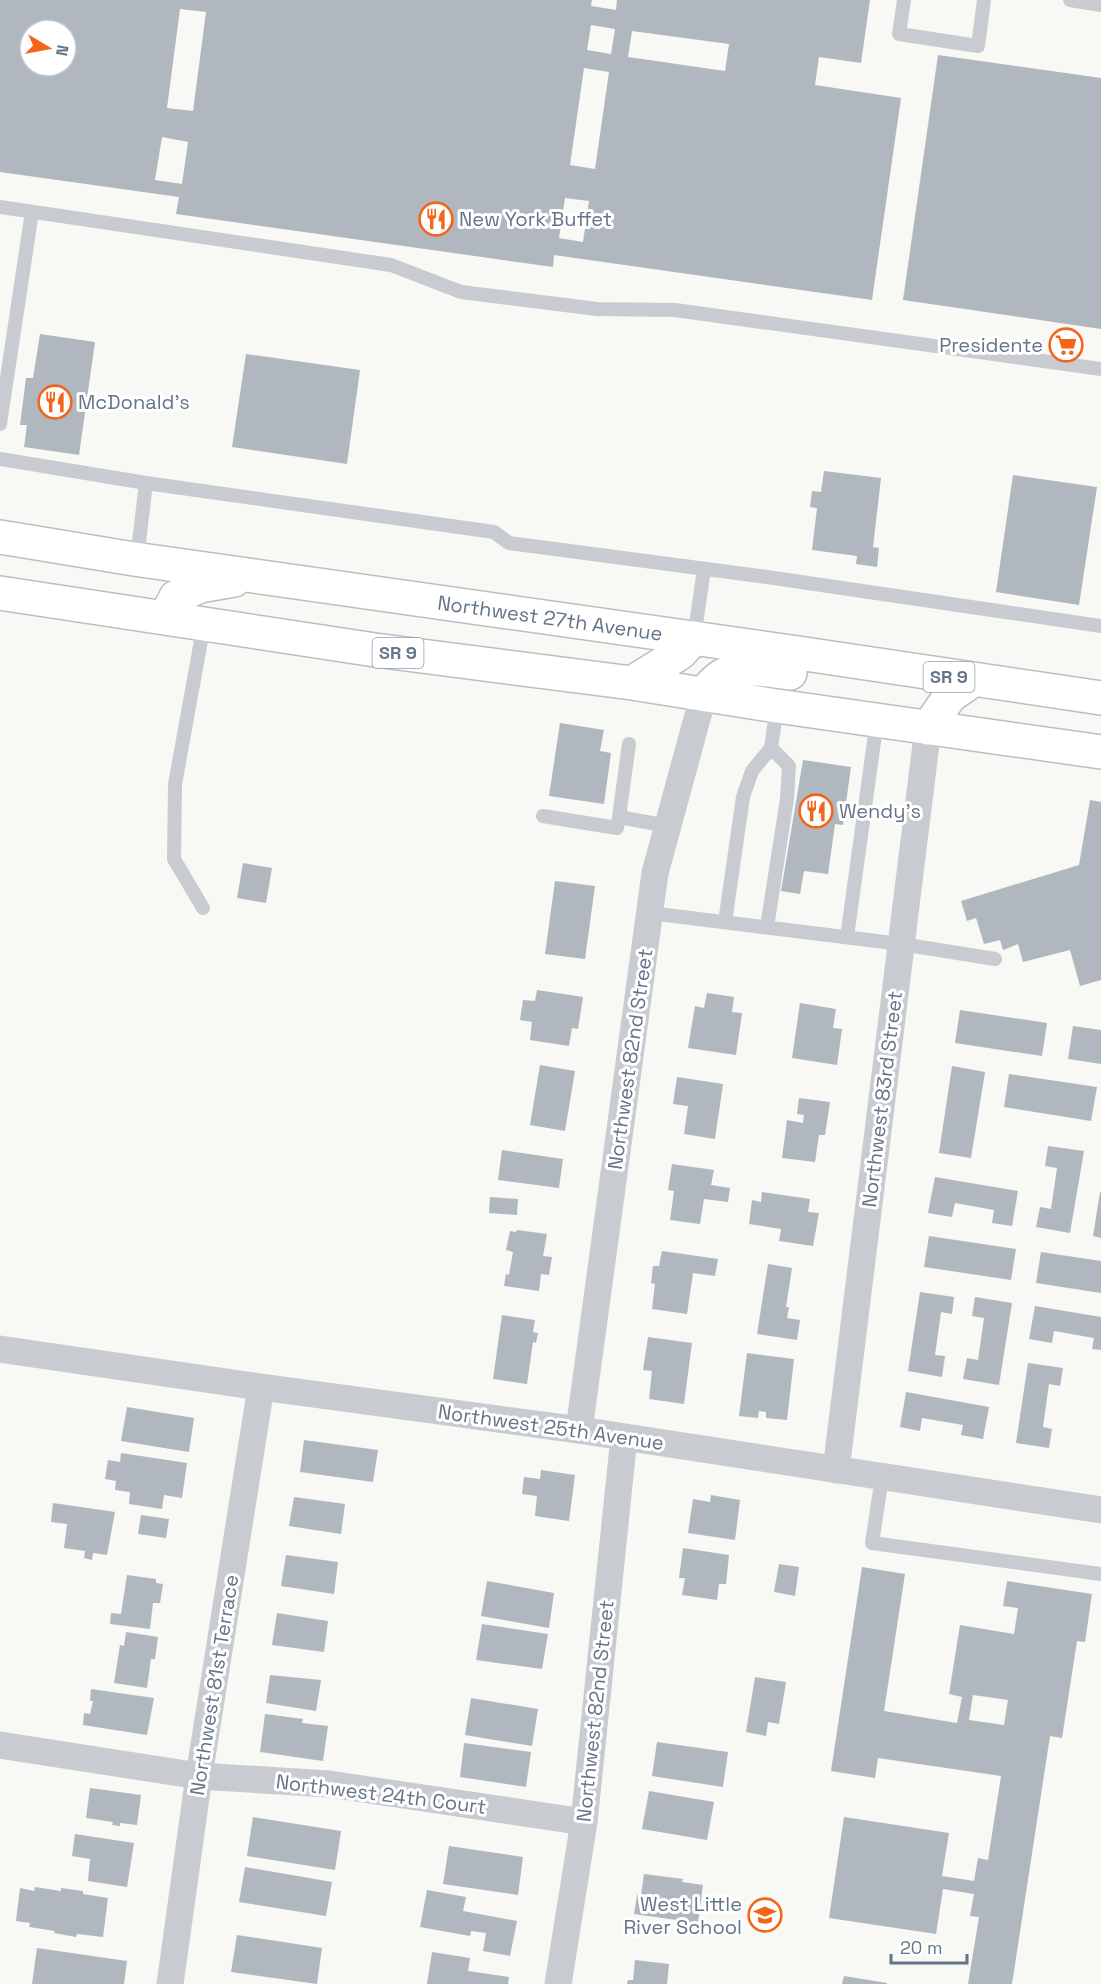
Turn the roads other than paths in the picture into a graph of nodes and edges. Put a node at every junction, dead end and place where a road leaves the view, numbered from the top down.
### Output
1 (904, 0) edge
2 (984, 0) edge
3 (1070, 0) edge
4 (1101, 5) edge
5 (0, 207) edge
6 (32, 212) junction
7 (1101, 369) edge
8 (0, 424) edge
9 (0, 459) edge
10 (146, 483) junction
11 (0, 537) edge
12 (131, 558) junction
13 (0, 560) edge
14 (704, 568) junction
15 (260, 576) junction
16 (0, 593) edge
17 (165, 618) junction
18 (204, 624) junction
19 (1101, 626) edge
20 (694, 638) junction
21 (911, 671) junction
22 (973, 680) junction
23 (632, 683) junction
24 (704, 693) junction
25 (1101, 698) edge
26 (777, 706) junction
27 (877, 720) junction
28 (928, 728) junction
29 (629, 744) dead end
30 (771, 748) junction
31 (1101, 752) edge
32 (543, 816) dead end
33 (619, 816) junction
34 (668, 826) junction
35 (203, 908) dead end
36 (650, 912) junction
37 (725, 922) junction
38 (767, 927) junction
39 (847, 937) junction
40 (901, 944) junction
41 (995, 959) dead end
42 (0, 1349) edge
43 (261, 1387) junction
44 (579, 1430) junction
45 (624, 1437) junction
46 (836, 1470) junction
47 (882, 1477) junction
48 (1101, 1510) edge
49 (1101, 1574) edge
50 (0, 1745) edge
51 (199, 1776) junction
52 (584, 1822) junction
53 (170, 1984) edge
54 (558, 1984) edge

1 - 2 lane
3 - 4 lane
5 - 6 lane
6 - 7 lane
6 - 8 lane
9 - 10 lane
10 - 12 lane
10 - 14 lane
11 - 12 main road, Northwest 27th Avenue / SR 9
12 - 13 main road
12 - 15 main road, Northwest 27th Avenue / SR 9
14 - 19 lane
14 - 20 lane
15 - 17 main road
15 - 20 main road, Northwest 27th Avenue / SR 9
16 - 17 main road, SR 9
17 - 18 main road, SR 9
18 - 23 main road, SR 9
18 - 35 lane
20 - 21 main road, Northwest 27th Avenue / SR 9
20 - 23 main road
21 - 22 main road, Northwest 27th Avenue / SR 9
21 - 24 main road
22 - 25 main road, Northwest 27th Avenue / SR 9
22 - 28 main road
23 - 24 main road, SR 9
24 - 26 main road, SR 9
24 - 34 street, Northwest 82nd Street
26 - 27 main road, SR 9
26 - 30 lane
27 - 28 main road, SR 9
27 - 39 lane
28 - 31 main road, SR 9
28 - 40 street, Northwest 83rd Street
29 - 33 lane
30 - 37 lane
30 - 38 lane
32 - 33 lane
33 - 34 lane
34 - 36 street, Northwest 82nd Street
36 - 37 lane
36 - 44 street, Northwest 82nd Street
37 - 38 lane
38 - 39 lane
39 - 40 lane
40 - 41 lane
40 - 46 street, Northwest 83rd Street
42 - 43 street, Northwest 25th Avenue
43 - 44 street, Northwest 25th Avenue
43 - 51 street, Northwest 81st Terrace
44 - 45 street, Northwest 25th Avenue
45 - 46 street, Northwest 25th Avenue
45 - 52 street, Northwest 82nd Street
46 - 47 street, Northwest 25th Avenue
47 - 48 street, Northwest 25th Avenue
47 - 49 lane
50 - 51 street, Northwest 24th Court
51 - 52 street, Northwest 24th Court
51 - 53 street, Northwest 81st Terrace
52 - 54 street, Northwest 82nd Street

